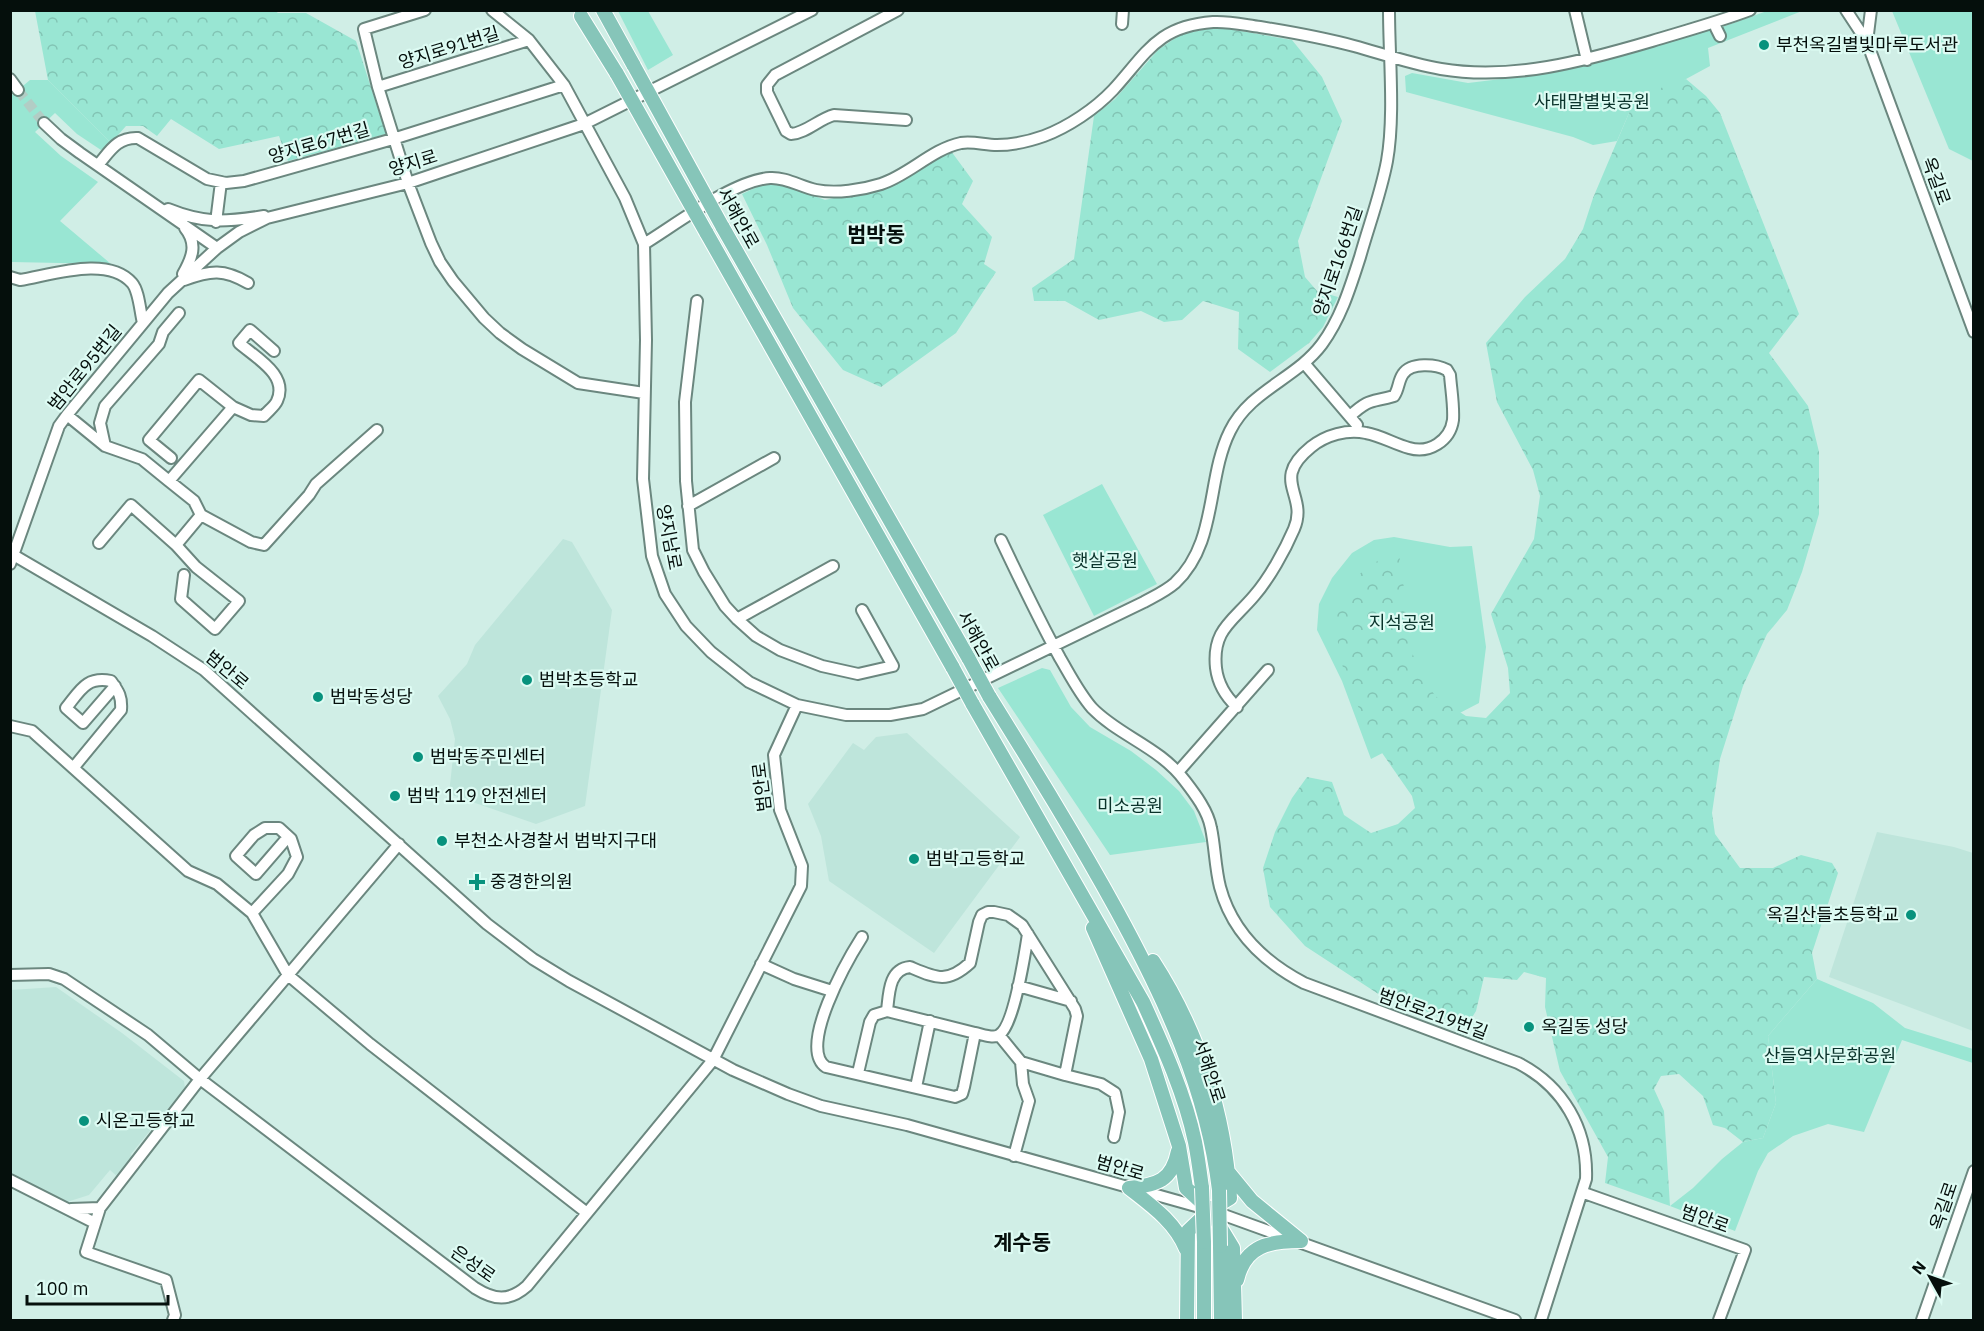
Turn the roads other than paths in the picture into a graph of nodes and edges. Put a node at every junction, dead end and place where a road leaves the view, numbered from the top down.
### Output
1 (425, 10) edge
2 (492, 10) edge
3 (603, 10) edge
4 (812, 10) edge
5 (898, 10) edge
6 (1123, 10) edge
7 (1389, 10) edge
8 (1575, 10) edge
9 (1750, 10) edge
10 (1846, 10) edge
11 (1871, 10) edge
12 (581, 16) dead end
13 (1215, 16) edge
14 (1122, 24) dead end
15 (529, 40) junction
16 (1867, 42) junction
17 (1389, 57) junction
18 (1587, 60) junction
19 (10, 79) edge
20 (564, 85) junction
21 (378, 87) junction
22 (18, 90) tunnel mouth
23 (906, 120) dead end
24 (44, 123) tunnel mouth
25 (584, 124) junction
26 (393, 139) junction
27 (98, 165) junction
28 (221, 182) junction
29 (408, 183) junction
30 (148, 200) junction
31 (297, 211) junction
32 (216, 222) junction
33 (181, 223) junction
34 (644, 244) junction
35 (217, 248) junction
36 (10, 277) edge
37 (178, 282) junction
38 (249, 283) dead end
39 (698, 301) dead end
40 (179, 313) dead end
41 (143, 323) junction
42 (1974, 332) edge
43 (274, 351) dead end
44 (1304, 363) junction
45 (644, 393) junction
46 (233, 407) junction
47 (67, 415) junction
48 (1350, 416) junction
49 (1357, 425) dead end
50 (377, 430) dead end
51 (105, 446) junction
52 (171, 458) dead end
53 (774, 458) dead end
54 (169, 481) junction
55 (688, 506) junction
56 (201, 515) junction
57 (1001, 540) dead end
58 (99, 543) dead end
59 (176, 546) junction
60 (12, 557) edge
61 (833, 566) dead end
62 (184, 575) dead end
63 (862, 609) dead end
64 (737, 619) junction
65 (1054, 646) junction
66 (1268, 670) dead end
67 (115, 686) junction
68 (797, 705) junction
69 (1237, 707) junction
70 (10, 726) edge
71 (74, 767) junction
72 (1178, 772) junction
73 (288, 837) junction
74 (399, 844) junction
75 (1087, 855) junction
76 (1065, 867) junction
77 (252, 913) junction
78 (1028, 934) junction
79 (862, 937) dead end
80 (762, 964) junction
81 (10, 975) edge
82 (288, 975) junction
83 (1018, 986) junction
84 (832, 991) junction
85 (1071, 1001) junction
86 (887, 1011) junction
87 (930, 1021) junction
88 (975, 1033) junction
89 (999, 1035) junction
90 (713, 1060) junction
91 (1021, 1062) junction
92 (858, 1074) junction
93 (1065, 1075) junction
94 (200, 1079) junction
95 (916, 1088) junction
96 (1114, 1137) dead end
97 (1179, 1146) junction
98 (1014, 1156) junction
99 (1974, 1171) edge
100 (1228, 1172) junction
101 (10, 1180) edge
102 (1129, 1188) junction
103 (1584, 1192) junction
104 (100, 1208) junction
105 (68, 1209) junction
106 (1210, 1210) junction
107 (587, 1213) junction
108 (95, 1223) junction
109 (1301, 1241) junction
110 (1188, 1254) junction
111 (1235, 1290) junction
112 (173, 1320) edge
113 (1187, 1320) edge
114 (1204, 1320) edge
115 (1221, 1320) edge
116 (1235, 1320) edge
117 (1515, 1320) edge
118 (1541, 1320) edge
119 (1719, 1320) edge
120 (1922, 1320) edge

1 - 21 street, 양지로91번길
2 - 15 street, 양지남로
3 - 75 main road, 서해안로, bridge
4 - 25 street, 양지로
5 - 23 street
6 - 14 street
7 - 17 street, 양지로166번길
8 - 18 street
9 - 18 street
10 - 16 street, 옥길로
11 - 16 street, 옥길로
12 - 76 main road, 서해안로, bridge
13 - 17 street
13 - 34 street
15 - 20 street, 양지남로
15 - 21 street, 양지로91번길
16 - 42 street, 옥길로
17 - 18 street
17 - 44 street, 양지로166번길
19 - 22 street
20 - 25 street, 양지남로
20 - 26 street, 양지로67번길
21 - 26 street, 양지로91번길
24 - 27 street
25 - 29 street, 양지로
25 - 34 street, 양지남로
26 - 28 street, 양지로67번길
26 - 29 street, 양지로91번길
27 - 28 street, 양지로67번길
27 - 30 street
28 - 32 street
29 - 31 street, 양지로
29 - 45 street, 양지로91번길
30 - 32 street
30 - 33 street
31 - 32 street
31 - 35 street, 양지로
33 - 35 street
33 - 37 street
34 - 45 street, 양지남로
35 - 37 street, 범안로95번길
36 - 41 street
37 - 38 street
37 - 41 street, 범안로95번길
39 - 55 street
40 - 51 street
41 - 47 street, 범안로95번길
43 - 46 street
44 - 48 street
44 - 65 street, 양지로166번길
45 - 68 street, 양지남로
46 - 52 street
46 - 54 street
47 - 51 street
47 - 60 street, 범안로95번길
48 - 49 street
48 - 69 street
50 - 56 street
51 - 54 street
53 - 55 street
54 - 56 street
55 - 64 street
56 - 59 street
57 - 65 street, 범안로219번길
58 - 59 street
59 - 62 street
60 - 74 street, 범안로
61 - 64 street
63 - 64 street
65 - 68 street, 양지남로
65 - 72 street, 범안로219번길
66 - 69 street
67 - 67 street
67 - 71 street
68 - 80 street, 범안로
69 - 72 street
70 - 71 street
71 - 77 street
72 - 103 street, 범안로219번길
73 - 73 street
73 - 77 street
74 - 82 street
74 - 90 street, 범안로
75 - 100 main road
75 - 115 main road, 서해안로, bridge
76 - 97 main road
76 - 114 main road, 서해안로, bridge
77 - 82 street
78 - 83 street
78 - 85 street
78 - 86 street
79 - 84 street
80 - 84 street
80 - 90 street, 범안로
81 - 94 street, 은성로
82 - 94 street
82 - 107 street
83 - 85 street
83 - 89 street
84 - 92 street
85 - 93 street
86 - 87 street
86 - 92 street
87 - 88 street
87 - 95 street
88 - 89 street
88 - 95 street
89 - 91 street
90 - 98 street, 범안로
90 - 107 street, 은성로
91 - 93 street
91 - 98 street
92 - 95 street
93 - 96 street
94 - 104 street
94 - 107 street, 은성로
97 - 102 main road
97 - 106 main road
98 - 102 street, 범안로
99 - 120 street, 옥길로
100 - 106 main road
100 - 109 main road
101 - 105 street
102 - 106 street, 범안로
102 - 110 main road
103 - 118 street, 범안로219번길
103 - 119 street, 범안로
104 - 105 street
104 - 108 street
105 - 108 street
106 - 109 street, 범안로
106 - 110 main road
106 - 111 main road
108 - 112 street
109 - 111 main road
109 - 117 street, 범안로
110 - 113 main road
111 - 116 main road

